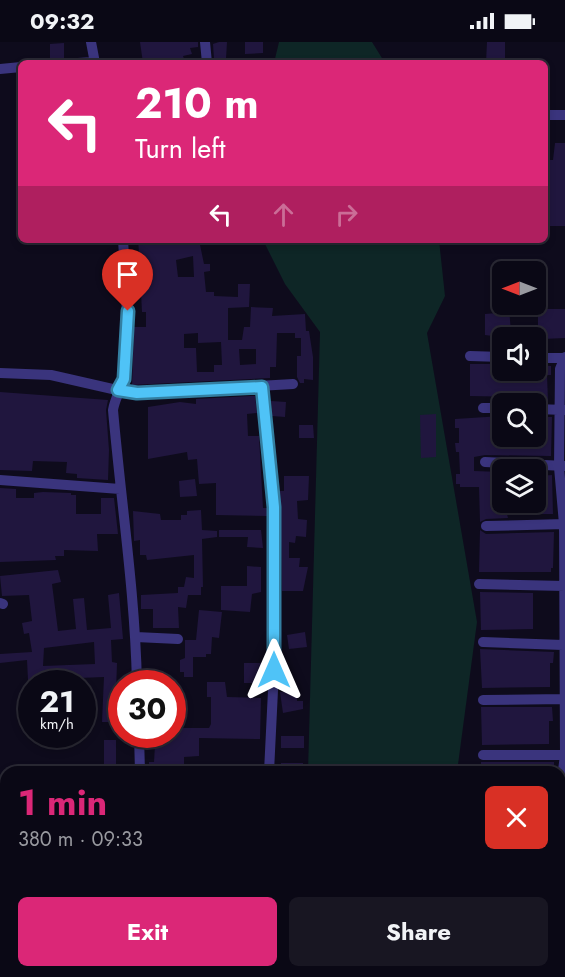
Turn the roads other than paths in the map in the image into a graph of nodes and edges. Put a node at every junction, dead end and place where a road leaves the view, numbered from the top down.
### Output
1 (91, 42) edge
2 (205, 42) edge
3 (95, 60) edge
4 (207, 60) edge
5 (18, 67) edge
6 (0, 69) edge
7 (548, 115) edge
8 (565, 115) edge
9 (123, 243) edge
10 (470, 356) dead end
11 (492, 357) edge
12 (546, 358) edge
13 (564, 358) edge
14 (0, 373) edge
15 (293, 384) dead end
16 (262, 387) junction
17 (118, 390) junction
18 (483, 408) dead end
19 (492, 408) edge
20 (546, 409) edge
21 (562, 409) edge
22 (485, 462) dead end
23 (562, 466) edge
24 (0, 480) edge
25 (120, 489) junction
26 (564, 524) edge
27 (486, 526) dead end
28 (479, 584) dead end
29 (564, 586) edge
30 (136, 637) junction
31 (178, 639) dead end
32 (483, 642) dead end
33 (562, 645) junction
34 (137, 670) edge
35 (565, 699) edge
36 (483, 700) dead end
37 (139, 748) edge
38 (483, 755) dead end
39 (565, 755) edge
40 (140, 766) edge
41 (269, 766) edge

1 - 3 street
2 - 4 street
5 - 6 street
7 - 8 street
9 - 17 street
10 - 11 street
12 - 13 street
13 - 21 street
14 - 17 street
15 - 16 street
16 - 17 street
16 - 41 street
17 - 25 street
18 - 19 street
20 - 21 street
21 - 23 street
22 - 23 street
23 - 26 street
24 - 25 street
25 - 30 street
26 - 27 street
26 - 29 street
28 - 29 street
29 - 33 street
30 - 31 street
30 - 34 street
32 - 33 street
33 - 35 street
35 - 36 street
35 - 39 street
37 - 40 street
38 - 39 street

